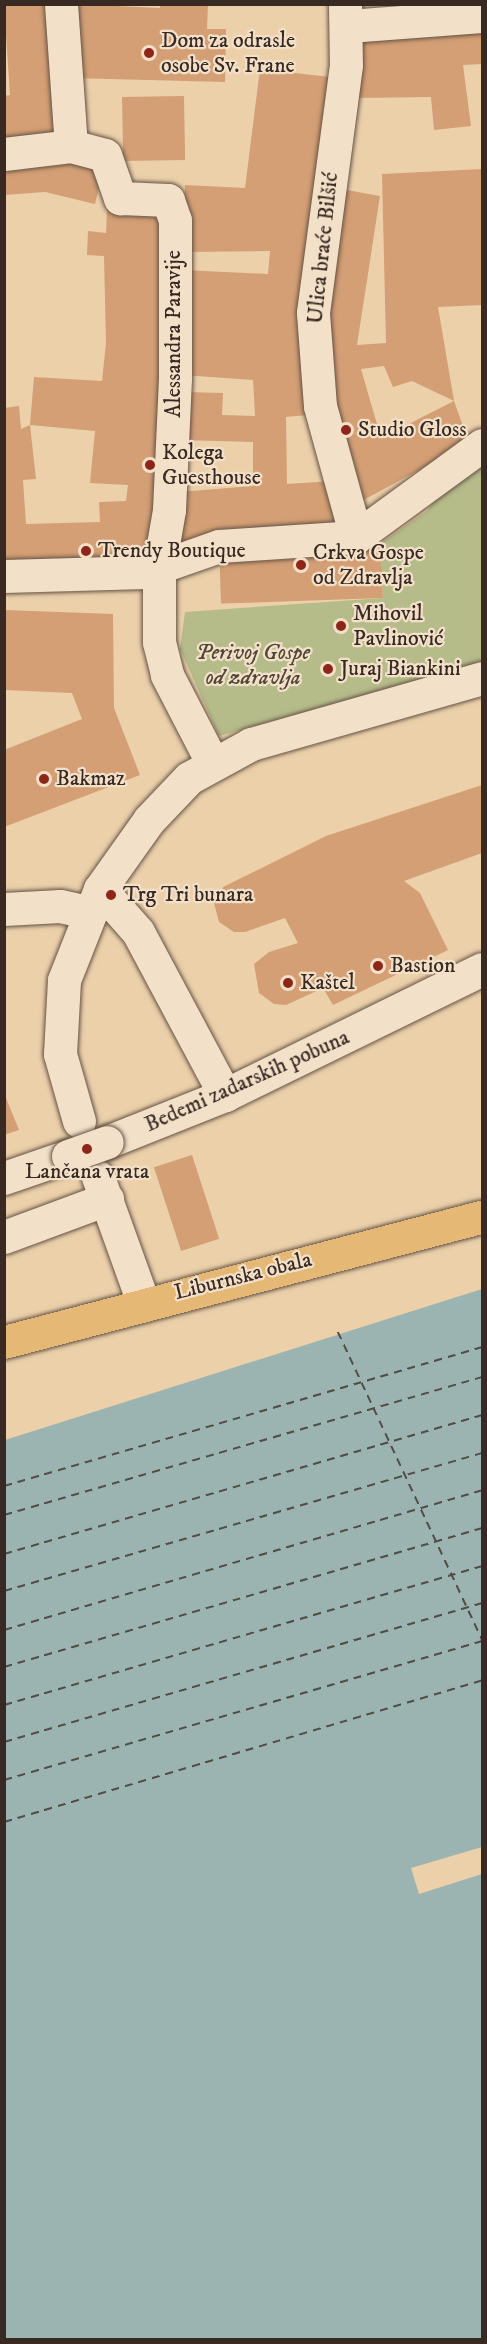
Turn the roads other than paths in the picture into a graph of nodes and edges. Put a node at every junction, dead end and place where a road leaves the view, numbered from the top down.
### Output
1 (61, 4) edge
2 (346, 15) edge
3 (483, 16) edge
4 (71, 146) junction
5 (4, 154) edge
6 (483, 445) edge
7 (356, 537) junction
8 (159, 568) junction
9 (4, 576) edge
10 (483, 678) edge
11 (212, 762) junction
12 (94, 901) junction
13 (4, 909) edge
14 (483, 969) edge
15 (225, 1095) junction
16 (79, 1121) dead end
17 (4, 1178) edge
18 (483, 1217) edge
19 (4, 1237) edge
20 (143, 1302) junction
21 (4, 1342) edge

1 - 4 street
2 - 3 street
2 - 7 street, Ulica braće Bilšić
4 - 5 street
4 - 8 street, Alessandra Paravije
6 - 7 street
7 - 8 street
8 - 9 street
8 - 11 street, Alessandra Paravije
10 - 11 street
11 - 12 street
12 - 13 street
12 - 15 street
12 - 16 street
14 - 15 street, Bedemi zadarskih pobuna
15 - 17 street, Bedemi zadarskih pobuna, bridge
18 - 20 main road, Liburnska obala
19 - 20 street
20 - 21 main road, Liburnska obala

